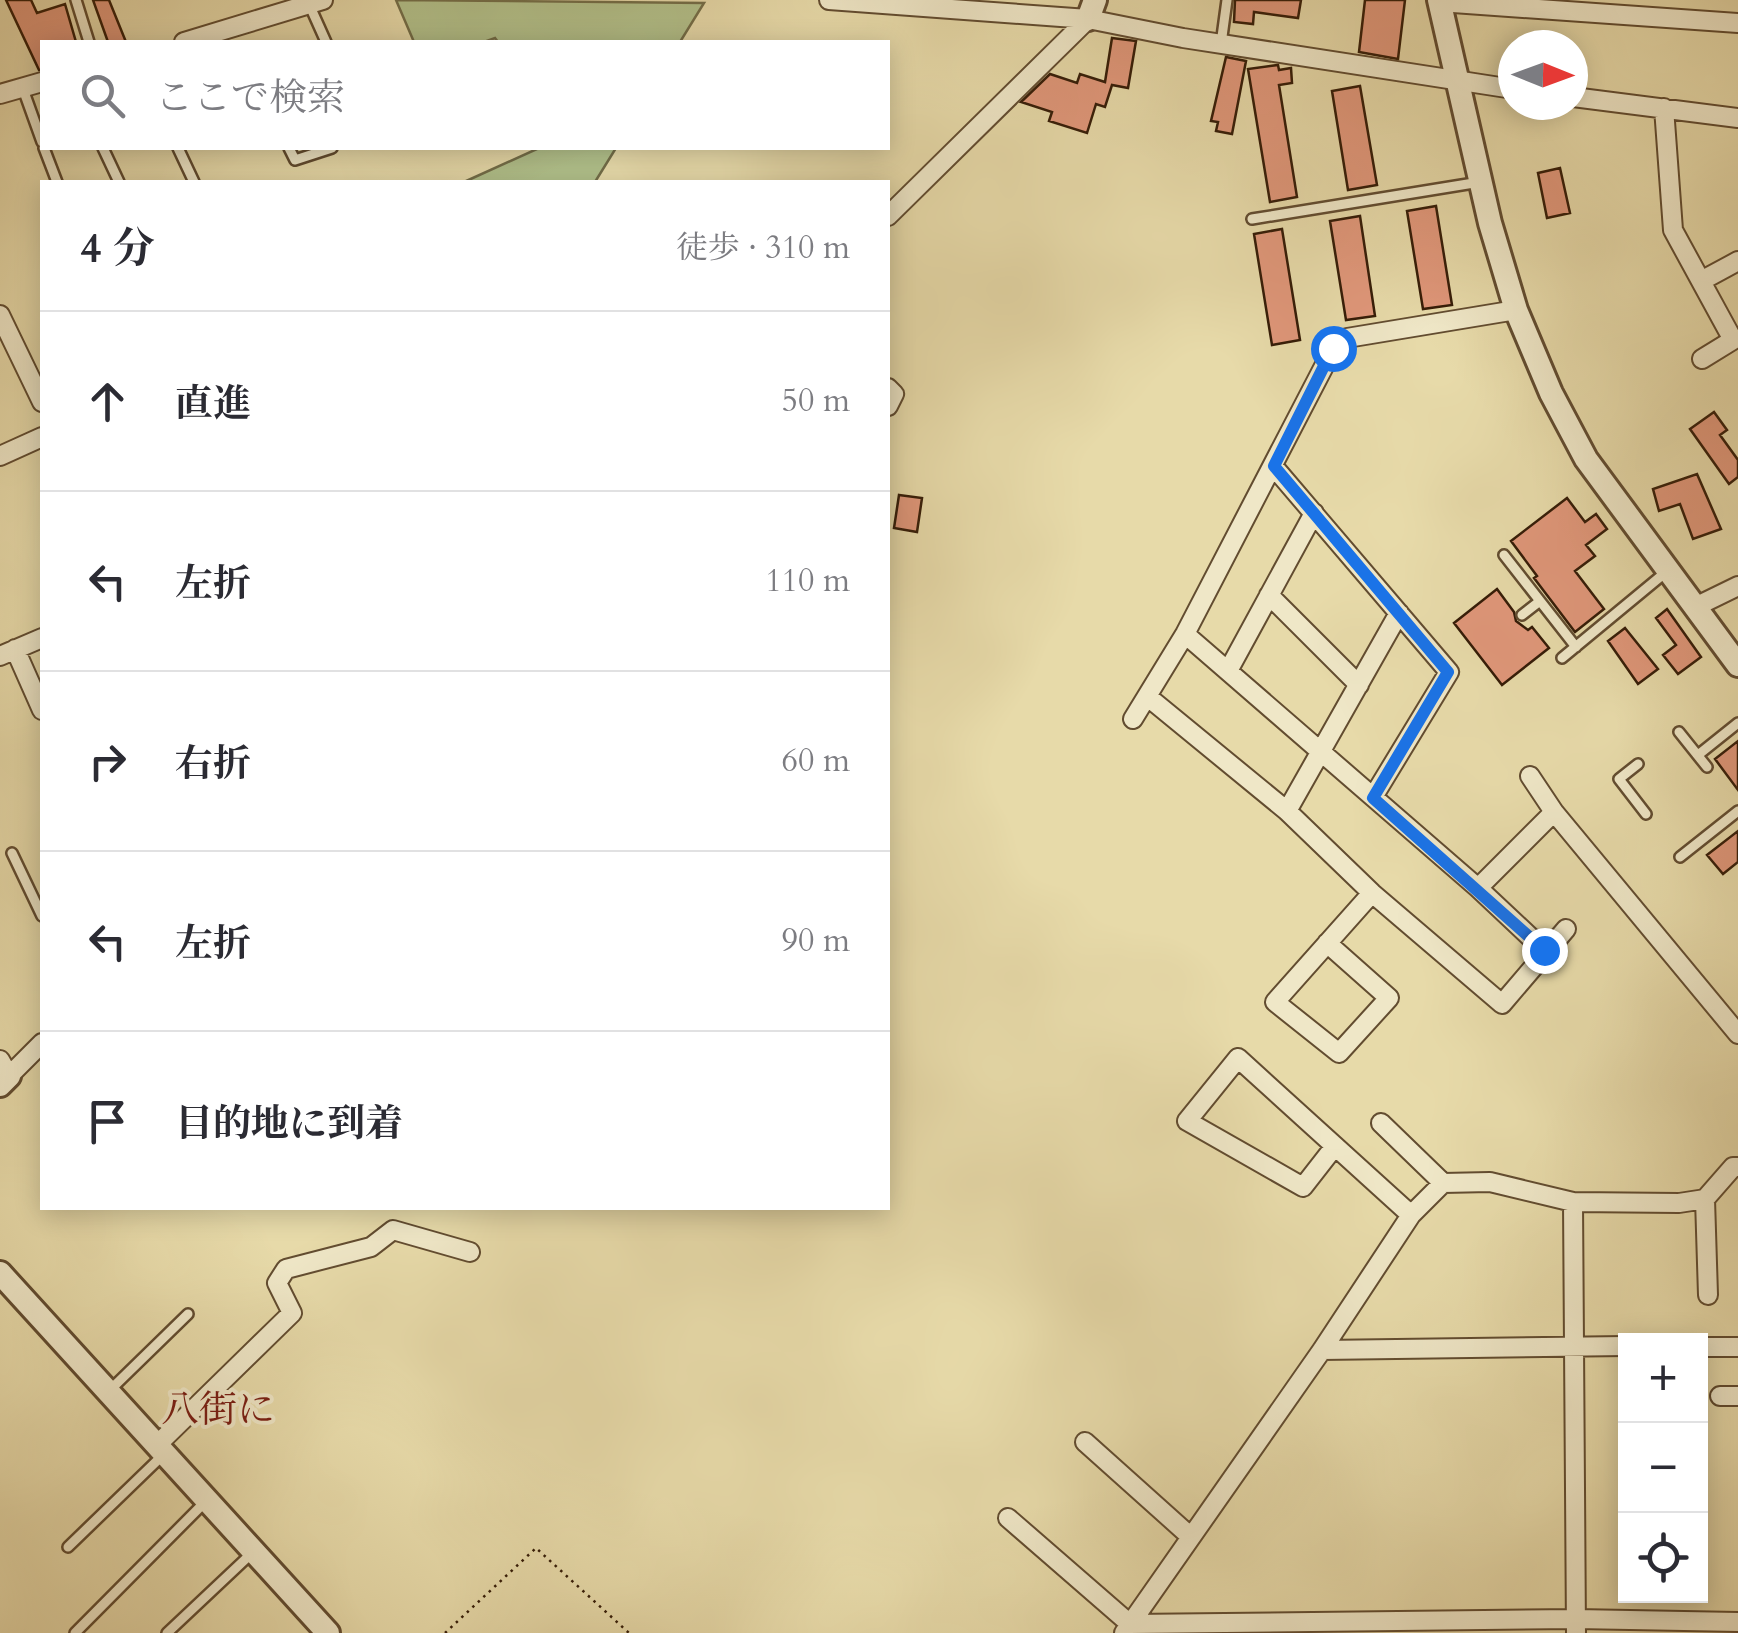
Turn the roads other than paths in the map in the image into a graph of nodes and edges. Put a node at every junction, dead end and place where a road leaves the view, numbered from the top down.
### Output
1 (76, 0) edge
2 (829, 0) edge
3 (1227, 0) edge
4 (1439, 1) edge
5 (316, 2) edge
6 (1539, 6) edge
7 (1091, 10) edge
8 (1738, 23) edge
9 (241, 35) edge
10 (88, 40) edge
11 (200, 40) edge
12 (326, 40) edge
13 (1221, 44) junction
14 (1457, 82) junction
15 (40, 83) edge
16 (1498, 87) edge
17 (22, 88) junction
18 (0, 94) edge
19 (1588, 98) edge
20 (1664, 108) junction
21 (1738, 118) edge
22 (40, 137) edge
23 (45, 150) edge
24 (104, 150) edge
25 (179, 150) edge
26 (291, 150) edge
27 (326, 150) edge
28 (56, 180) edge
29 (118, 180) edge
30 (193, 180) edge
31 (1480, 182) junction
32 (890, 214) edge
33 (1252, 219) dead end
34 (1738, 261) edge
35 (1702, 281) junction
36 (1516, 310) junction
37 (0, 314) edge
38 (1702, 360) dead end
39 (40, 398) edge
40 (40, 438) edge
41 (0, 456) edge
42 (1274, 466) junction
43 (1314, 513) junction
44 (1504, 555) dead end
45 (1666, 572) junction
46 (1738, 586) edge
47 (1269, 595) junction
48 (1540, 601) junction
49 (1695, 607) junction
50 (1399, 613) junction
51 (1522, 615) dead end
52 (1186, 634) junction
53 (40, 639) edge
54 (1576, 647) junction
55 (8, 652) edge
56 (1562, 658) dead end
57 (1738, 665) edge
58 (1228, 671) junction
59 (1359, 684) junction
60 (1148, 697) junction
61 (40, 707) edge
62 (1132, 718) dead end
63 (1738, 724) edge
64 (1679, 732) dead end
65 (1321, 752) junction
66 (1698, 755) junction
67 (1638, 764) dead end
68 (1707, 768) dead end
69 (1530, 776) dead end
70 (1373, 798) junction
71 (1287, 811) junction
72 (1738, 811) edge
73 (1554, 812) junction
74 (1646, 814) dead end
75 (12, 853) dead end
76 (1680, 857) dead end
77 (1478, 888) junction
78 (1372, 893) junction
79 (40, 912) edge
80 (1566, 929) dead end
81 (1327, 943) junction
82 (1544, 950) junction
83 (1738, 1034) edge
84 (40, 1046) edge
85 (3, 1074) edge
86 (1381, 1123) dead end
87 (1335, 1146) junction
88 (1738, 1167) edge
89 (1443, 1183) junction
90 (1705, 1199) junction
91 (1573, 1202) junction
92 (1411, 1214) junction
93 (470, 1252) dead end
94 (0, 1273) edge
95 (1708, 1295) dead end
96 (188, 1314) dead end
97 (1574, 1346) junction
98 (1618, 1346) edge
99 (1708, 1347) edge
100 (1738, 1347) edge
101 (1322, 1350) junction
102 (108, 1392) junction
103 (1084, 1442) dead end
104 (161, 1449) junction
105 (207, 1500) junction
106 (1008, 1518) dead end
107 (1191, 1537) junction
108 (68, 1547) dead end
109 (254, 1552) junction
110 (1738, 1622) edge
111 (1576, 1626) edge
112 (1368, 1627) edge
113 (1127, 1628) edge
114 (1300, 1628) edge
115 (321, 1630) edge
116 (76, 1633) edge
117 (167, 1633) edge

1 - 10 lane
2 - 7 street
3 - 13 lane
4 - 6 street
4 - 14 street
5 - 9 street
5 - 12 lane
6 - 8 street
7 - 13 street
7 - 32 street
9 - 11 street
13 - 14 street
14 - 16 street
14 - 31 street
15 - 17 street
17 - 18 street
17 - 22 lane
19 - 20 street
20 - 21 street
20 - 35 street
23 - 28 lane
24 - 29 lane
25 - 30 lane
26 - 27 lane
31 - 33 lane
31 - 36 street
34 - 35 street
35 - 38 street
36 - 42 street
36 - 45 street
37 - 39 street
40 - 41 street
42 - 43 street
42 - 52 street
43 - 47 street
43 - 50 street
44 - 48 lane
45 - 49 street
45 - 54 lane
46 - 49 street
47 - 58 street
47 - 59 street
48 - 51 lane
48 - 54 lane
49 - 57 street
50 - 59 street
50 - 70 street
52 - 58 street
52 - 60 street
53 - 55 street
54 - 56 lane
55 - 61 street
58 - 65 street
59 - 65 street
60 - 62 street
60 - 71 street
63 - 66 lane
64 - 66 lane
65 - 70 street
65 - 71 street
66 - 68 lane
67 - 74 lane
69 - 73 street
70 - 77 street
71 - 78 street
72 - 76 lane
73 - 77 street
73 - 83 street
75 - 79 lane
77 - 82 street
78 - 81 street
78 - 82 street
80 - 82 street
81 - 81 street
84 - 85 street
86 - 89 street
87 - 87 street
87 - 92 street
88 - 90 street
89 - 91 street
89 - 92 street
90 - 91 street
90 - 95 street
91 - 97 street
92 - 101 street
93 - 104 street
94 - 102 street
96 - 102 lane
97 - 98 street
97 - 101 street
97 - 111 street
99 - 100 street
101 - 107 street
102 - 104 street
103 - 107 street
104 - 105 street
104 - 108 lane
105 - 109 street
105 - 116 lane
106 - 113 street
107 - 113 street
109 - 115 street
109 - 117 lane
110 - 111 street
111 - 112 street
112 - 114 street
113 - 114 street

